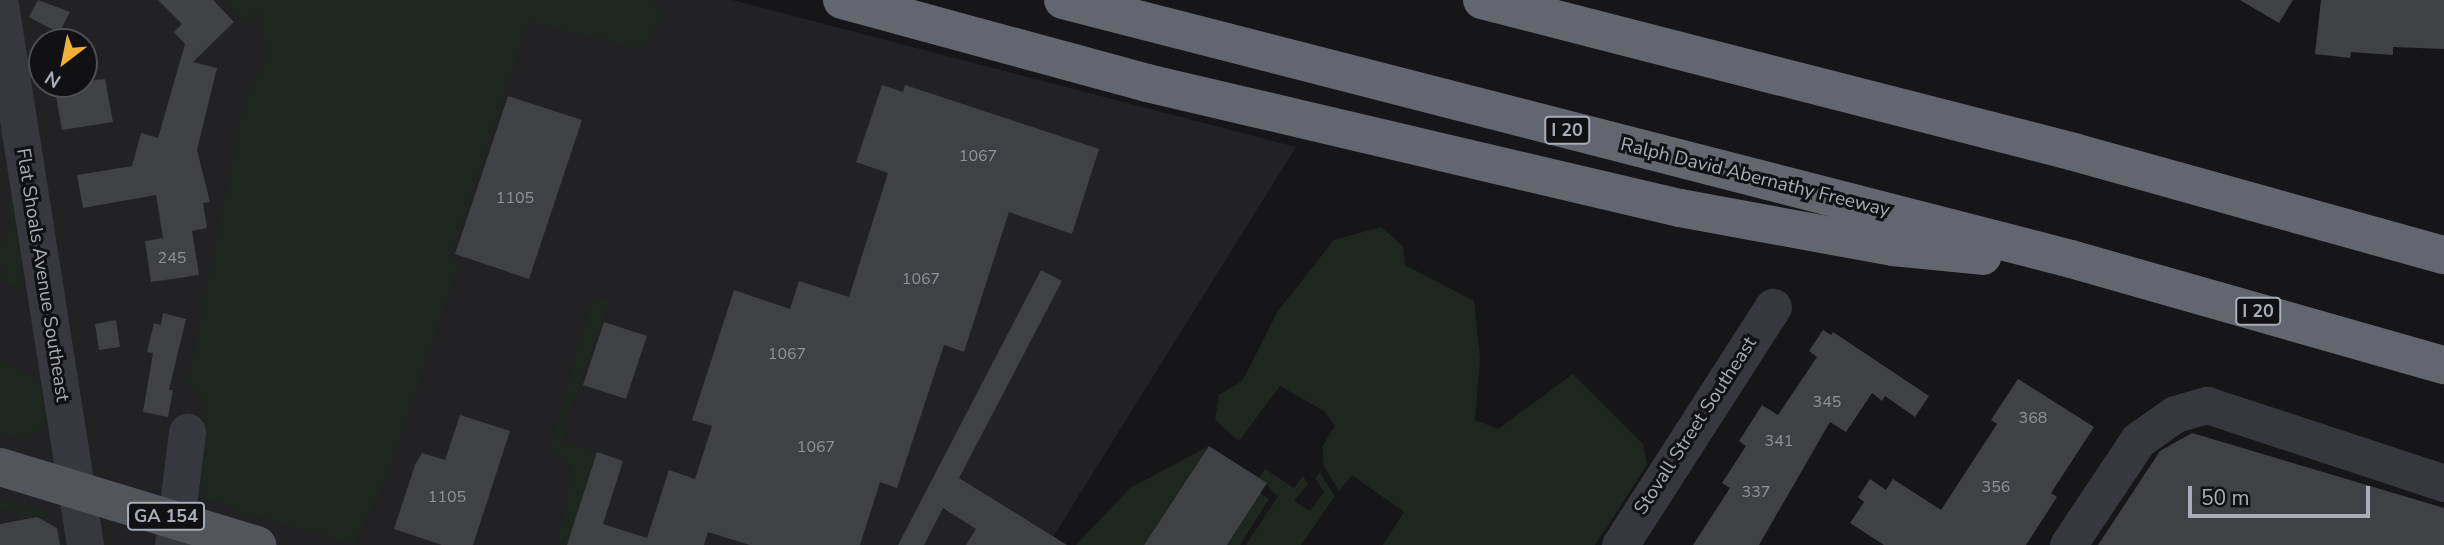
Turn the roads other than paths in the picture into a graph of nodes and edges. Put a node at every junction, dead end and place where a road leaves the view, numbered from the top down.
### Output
1 (842, 0) edge
2 (1063, 0) edge
3 (1482, 0) edge
4 (1515, 0) edge
5 (1, 5) edge
6 (1602, 32) junction
7 (2444, 255) edge
8 (2071, 259) junction
9 (1773, 307) dead end
10 (2444, 365) edge
11 (187, 432) dead end
12 (0, 467) edge
13 (2444, 483) edge
14 (75, 487) junction
15 (174, 532) edge
16 (85, 545) edge
17 (257, 545) edge
18 (1620, 545) edge
19 (2067, 545) edge

1 - 8 highway
2 - 8 highway, Ralph David Abernathy Freeway / I 20
3 - 6 highway
4 - 6 highway
5 - 14 street, Flat Shoals Avenue Southeast
6 - 7 highway
8 - 10 highway, Ralph David Abernathy Freeway / I 20
9 - 18 street, Stovall Street Southeast
11 - 15 street
12 - 14 main road, GA 154
13 - 19 street
14 - 15 main road, GA 154
14 - 16 street, Flat Shoals Avenue Southeast
15 - 17 main road, GA 154

